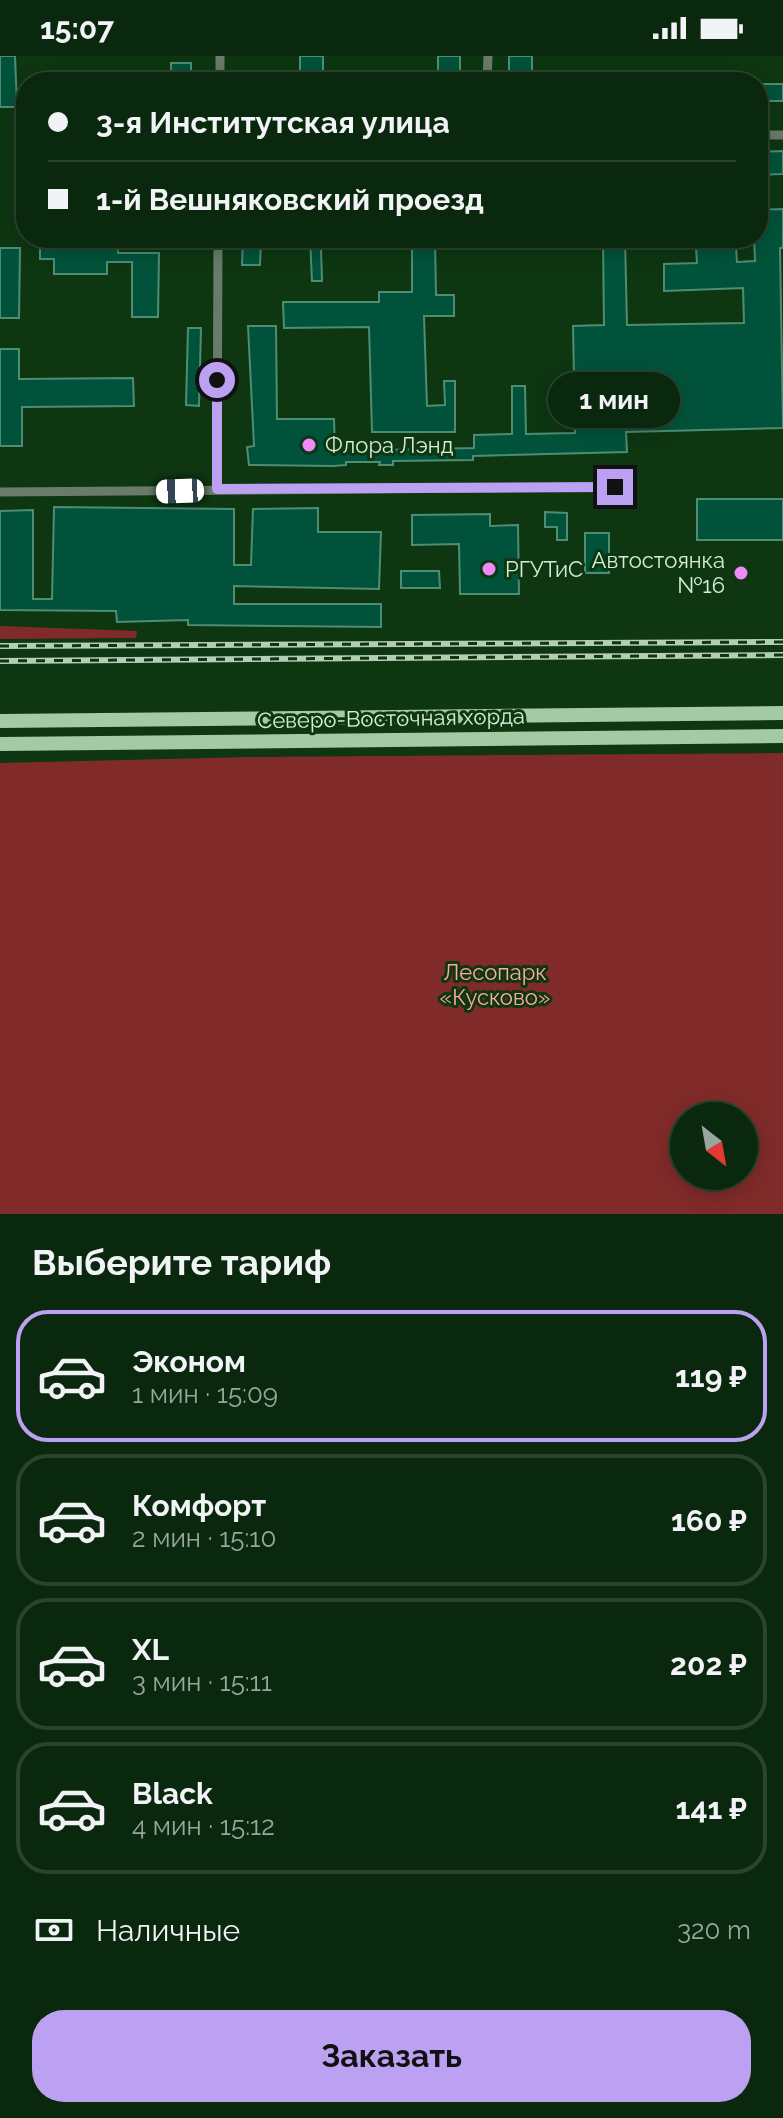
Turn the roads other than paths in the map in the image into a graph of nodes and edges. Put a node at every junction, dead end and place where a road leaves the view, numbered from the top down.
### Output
1 (218, 248) edge
2 (615, 487) dead end
3 (217, 489) junction
4 (0, 492) edge
5 (783, 713) edge
6 (0, 721) edge
7 (783, 736) edge
8 (0, 744) edge

1 - 3 street
2 - 3 street
3 - 4 street
5 - 6 main road, Северо-Восточная хорда
7 - 8 main road, Северо-Восточная хорда

